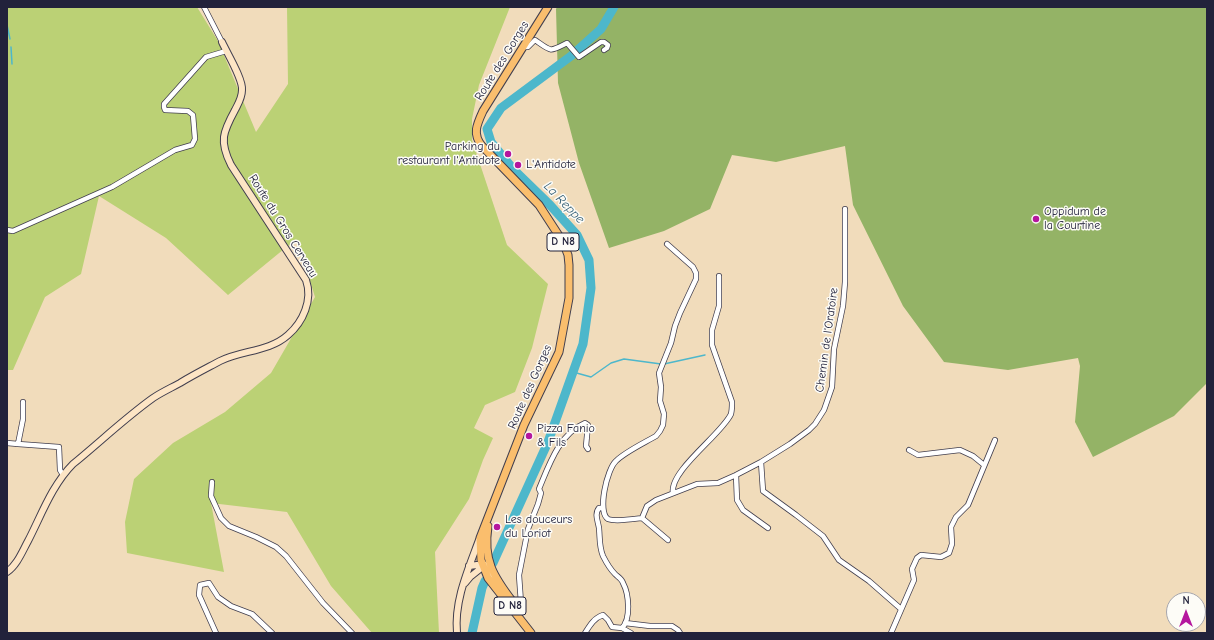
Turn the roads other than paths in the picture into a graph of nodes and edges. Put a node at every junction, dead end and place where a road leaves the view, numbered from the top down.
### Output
1 (204, 7) edge
2 (548, 7) edge
3 (222, 42) joint
4 (524, 47) junction
5 (604, 50) dead end
6 (226, 51) junction
7 (845, 209) dead end
8 (7, 230) edge
9 (667, 244) dead end
10 (719, 276) dead end
11 (23, 402) dead end
12 (995, 440) dead end
13 (7, 443) edge
14 (18, 444) junction
15 (588, 449) dead end
16 (909, 450) dead end
17 (761, 462) junction
18 (984, 465) junction
19 (64, 475) junction
20 (736, 475) junction
21 (212, 482) dead end
22 (673, 493) junction
23 (603, 508) junction
24 (491, 513) junction
25 (642, 518) junction
26 (768, 528) dead end
27 (480, 538) junction
28 (668, 540) dead end
29 (485, 565) junction
30 (469, 566) junction
31 (7, 572) edge
32 (475, 574) junction
33 (488, 578) junction
34 (462, 587) junction
35 (901, 609) junction
36 (518, 610) junction
37 (625, 623) junction
38 (622, 628) junction
39 (216, 633) edge
40 (272, 633) edge
41 (352, 633) edge
42 (457, 633) edge
43 (531, 633) edge
44 (536, 633) edge
45 (585, 633) edge
46 (631, 633) edge
47 (680, 633) edge
48 (891, 633) edge

1 - 3 street
2 - 4 main road, Route des Gorges / D N8
3 - 6 street, Route du Gros Cerveau
4 - 5 street
4 - 24 main road, Route des Gorges / D N8
6 - 8 street
6 - 19 street, Route du Gros Cerveau
7 - 17 street, Chemin de l'Oratoire
9 - 23 street
10 - 22 street
11 - 14 street
12 - 18 street
13 - 14 street
14 - 19 street
15 - 36 street
16 - 18 street
17 - 20 street, Chemin de l'Oratoire
17 - 35 street
18 - 35 street
19 - 31 street, Route du Gros Cerveau
20 - 22 street, Chemin de l'Oratoire
20 - 26 street
21 - 41 street
22 - 25 street, Chemin de l'Oratoire
23 - 25 street
23 - 37 street
24 - 27 main road, Route des Gorges / D N8
24 - 29 main road, Route des Gorges / D N8
25 - 28 street
27 - 29 main road, Route des Gorges / D N8
27 - 30 street
29 - 30 street
29 - 32 street
29 - 33 main road, Route des Gorges / D N8
29 - 36 main road, Route des Gorges / D N8
30 - 34 street
32 - 33 street
32 - 34 street
33 - 43 main road, Route des Gorges / D N8
34 - 42 street
35 - 48 street
36 - 44 main road, Route des Gorges / D N8
37 - 38 street
37 - 47 street
38 - 45 street
38 - 46 street
39 - 40 street

